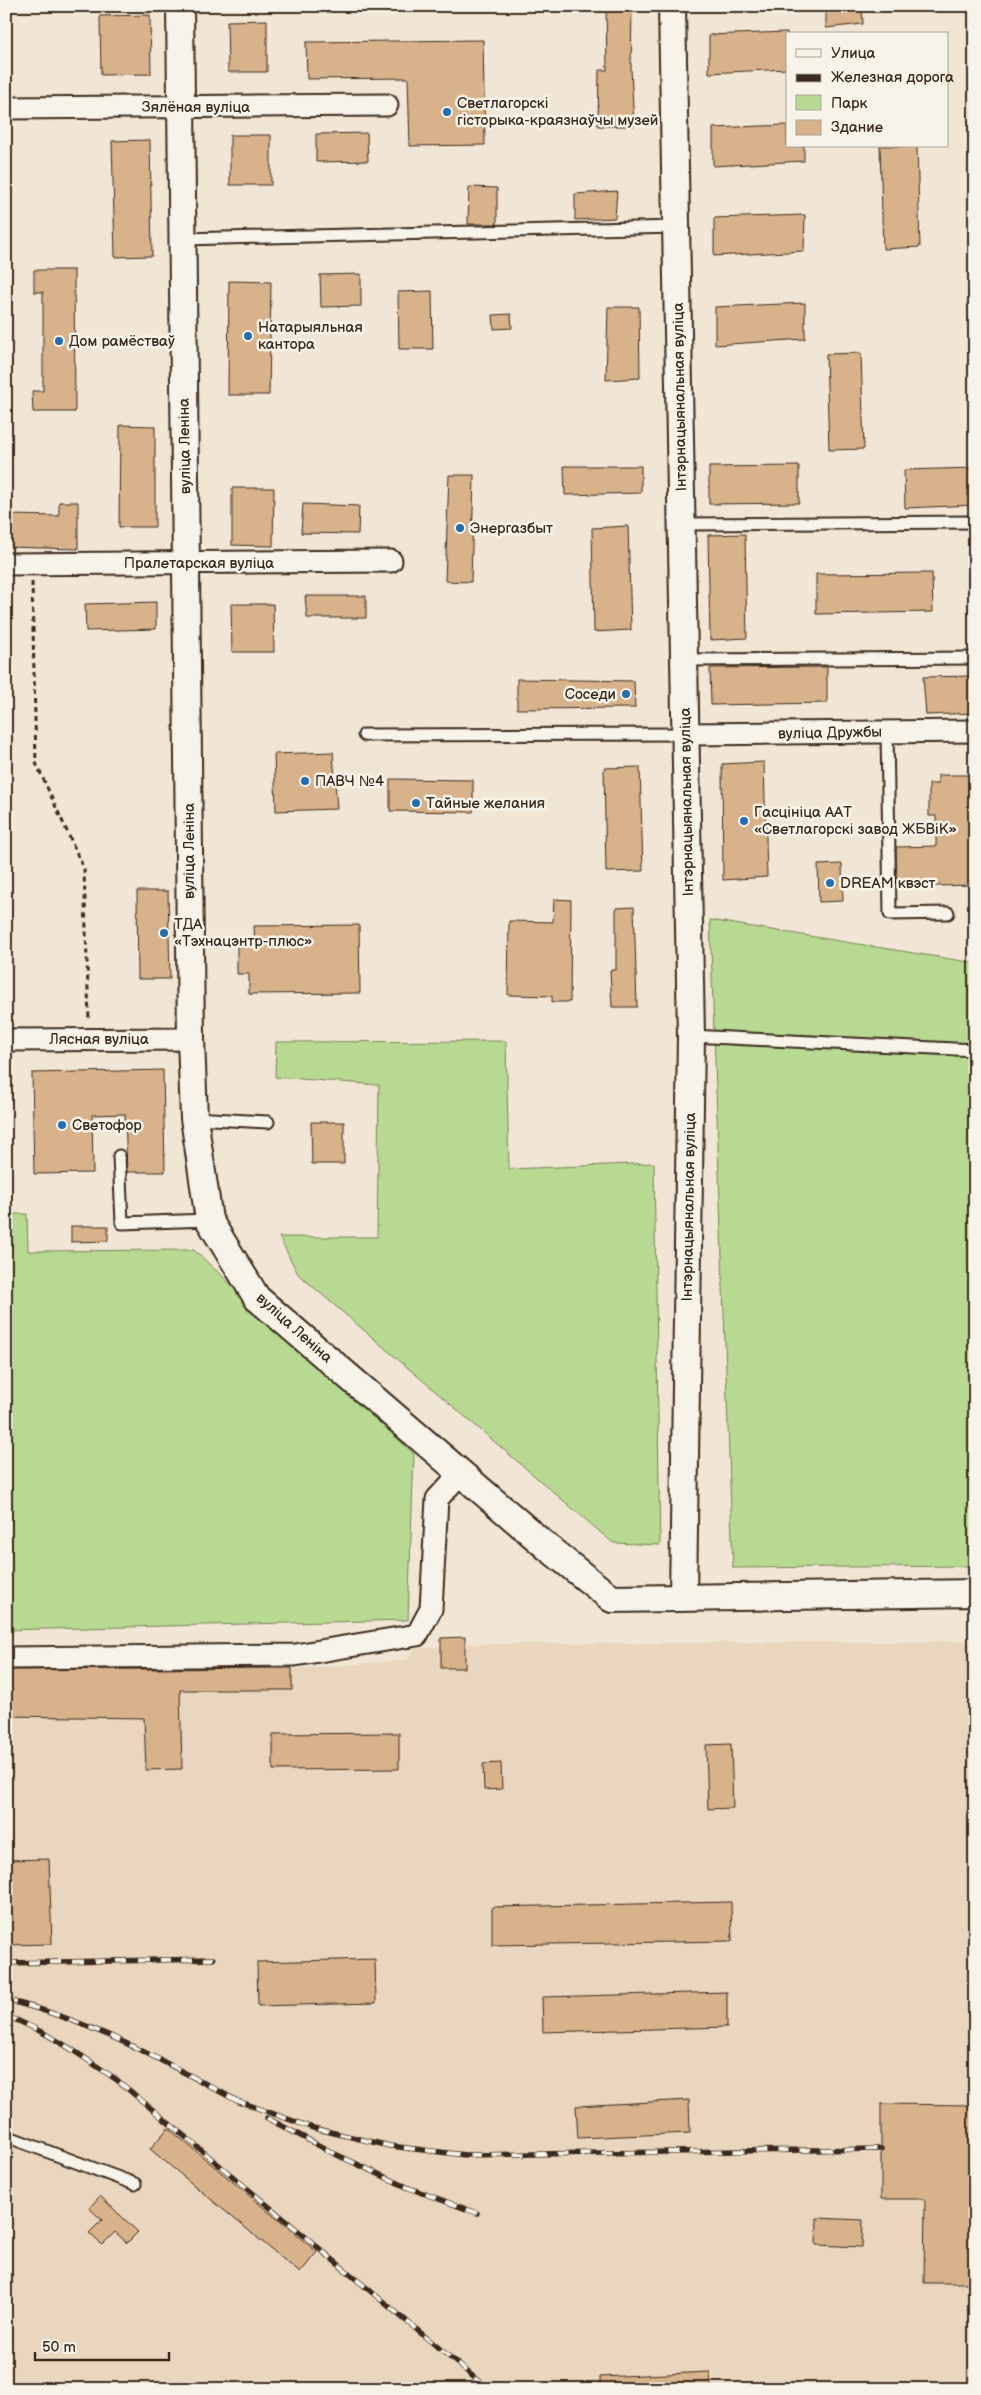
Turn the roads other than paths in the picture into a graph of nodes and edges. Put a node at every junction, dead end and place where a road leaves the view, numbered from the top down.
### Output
1 (180, 6) edge
2 (672, 6) edge
3 (387, 105) dead end
4 (181, 107) junction
5 (6, 108) edge
6 (677, 227) junction
7 (183, 239) junction
8 (975, 522) edge
9 (682, 524) junction
10 (391, 561) dead end
11 (186, 563) junction
12 (6, 564) edge
13 (975, 658) edge
14 (684, 660) junction
15 (975, 731) edge
16 (887, 732) junction
17 (686, 734) junction
18 (364, 735) dead end
19 (948, 913) dead end
20 (692, 1036) junction
21 (191, 1039) junction
22 (6, 1040) edge
23 (975, 1050) edge
24 (194, 1118) junction
25 (268, 1122) dead end
26 (119, 1156) dead end
27 (209, 1220) junction
28 (460, 1474) junction
29 (975, 1593) edge
30 (683, 1598) junction
31 (6, 1658) edge
32 (6, 2136) edge
33 (135, 2184) dead end

1 - 4 street, вуліца Леніна
2 - 6 street, Інтэрнацыянальная вуліца
3 - 4 street, Зялёная вуліца
4 - 5 street, Зялёная вуліца
4 - 7 street, вуліца Леніна
6 - 7 lane
6 - 9 street, Інтэрнацыянальная вуліца
7 - 11 street, вуліца Леніна
8 - 9 lane
9 - 14 street, Інтэрнацыянальная вуліца
10 - 11 street, Пралетарская вуліца
11 - 12 street, Пралетарская вуліца
11 - 21 street, вуліца Леніна
13 - 14 lane
14 - 17 street, Інтэрнацыянальная вуліца
15 - 16 street, вуліца Дружбы
16 - 17 street, вуліца Дружбы
16 - 19 lane
17 - 18 lane
17 - 20 street, Інтэрнацыянальная вуліца
20 - 23 lane
20 - 30 street, Інтэрнацыянальная вуліца
21 - 22 street, Лясная вуліца
21 - 24 street, вуліца Леніна
24 - 25 lane
24 - 27 street, вуліца Леніна
26 - 27 lane
27 - 28 street, вуліца Леніна
28 - 30 street, вуліца Леніна
28 - 31 street
29 - 30 street, вуліца Леніна
32 - 33 lane

